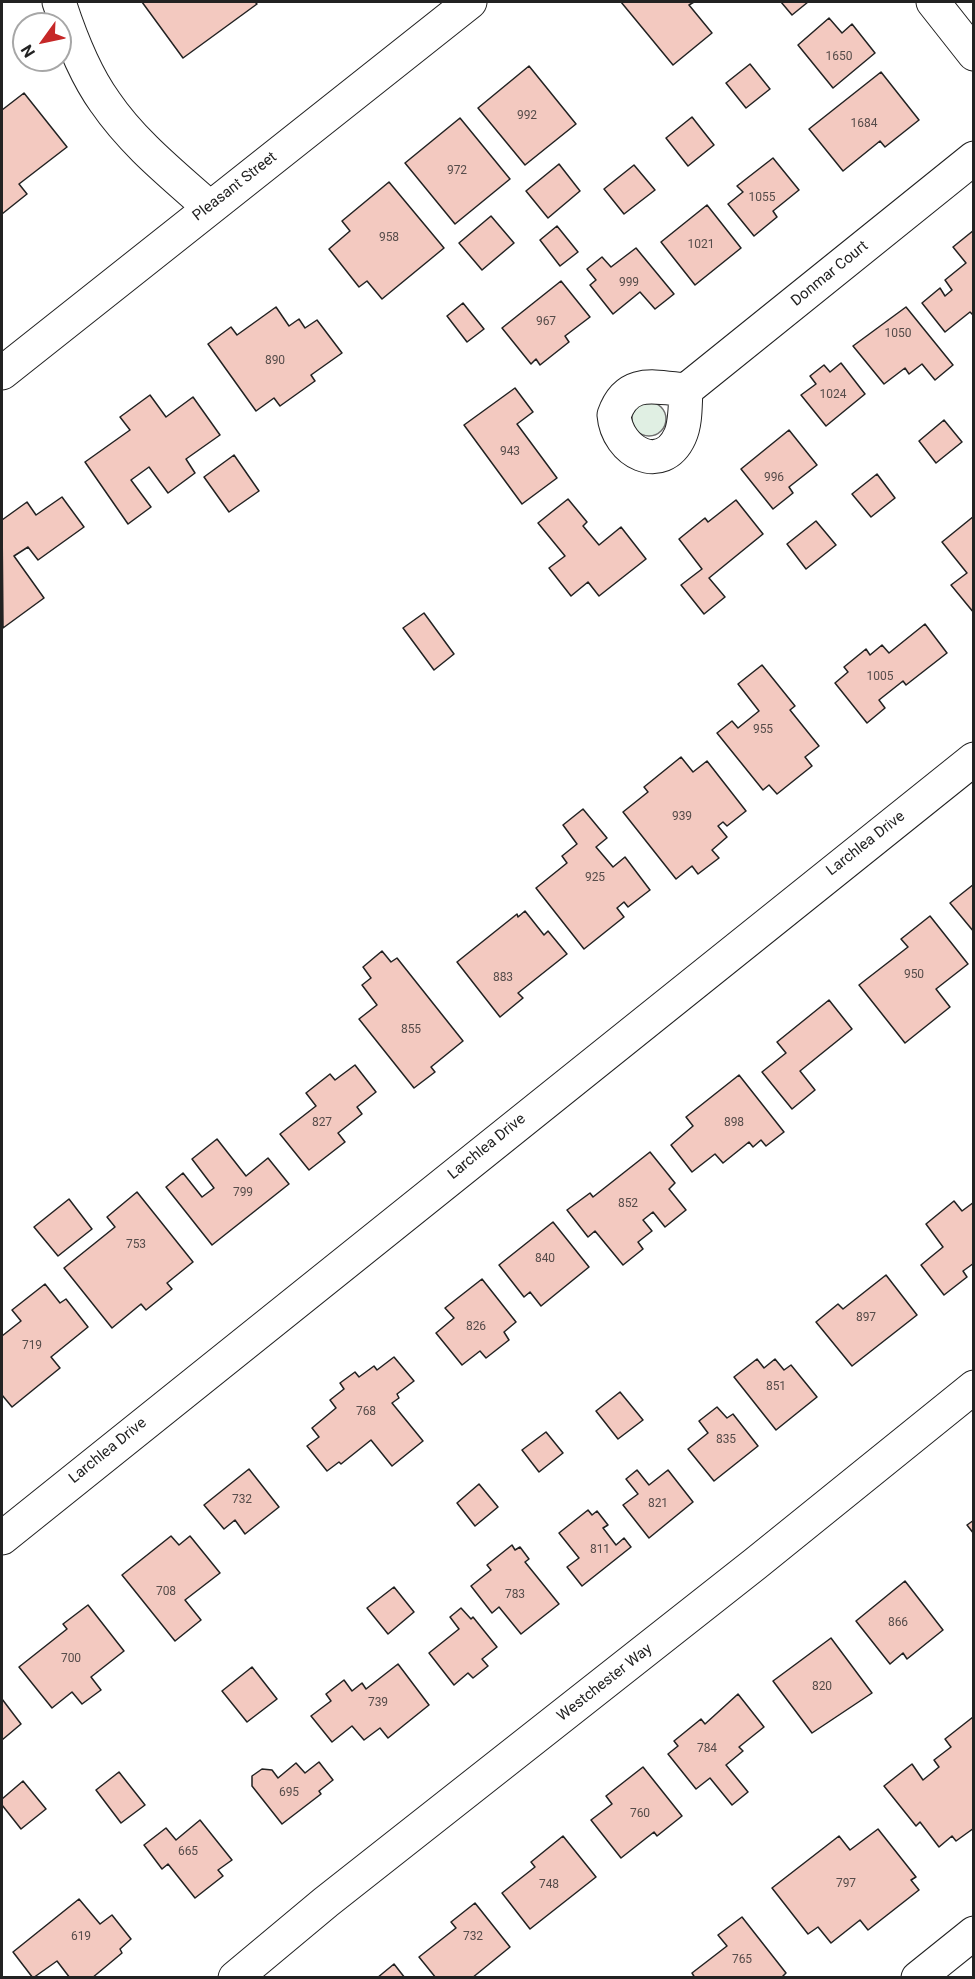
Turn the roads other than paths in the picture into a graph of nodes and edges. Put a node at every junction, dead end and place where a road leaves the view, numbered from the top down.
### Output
1 (59, 2) edge
2 (470, 2) edge
3 (933, 2) edge
4 (974, 54) edge
5 (974, 158) edge
6 (209, 207) junction
7 (2, 373) edge
8 (686, 390) dead end
9 (974, 759) edge
10 (974, 1387) edge
11 (2, 1538) edge
12 (974, 1933) edge
13 (235, 1977) edge
14 (918, 1977) edge

1 - 6 street
2 - 6 street, Pleasant Street
3 - 4 street
5 - 8 street, Donmar Court
6 - 7 street, Pleasant Street
9 - 11 street, Larchlea Drive
10 - 13 street, Westchester Way
12 - 14 street

